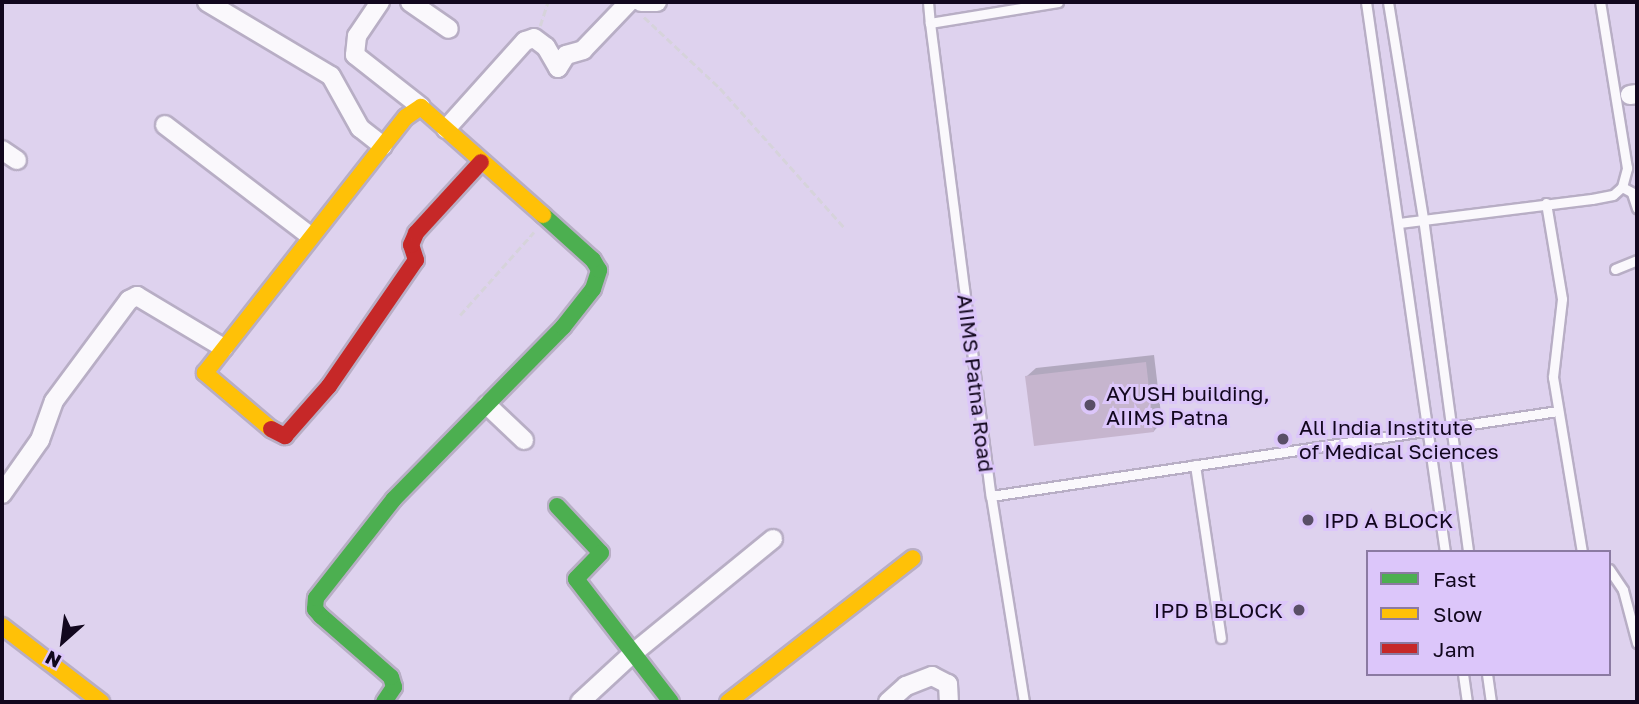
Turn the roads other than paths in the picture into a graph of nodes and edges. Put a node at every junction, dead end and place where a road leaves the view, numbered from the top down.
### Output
1 (208, 2) edge
2 (380, 2) edge
3 (410, 2) edge
4 (657, 2) edge
5 (928, 2) edge
6 (1058, 2) edge
7 (1366, 2) edge
8 (1388, 2) edge
9 (1600, 2) edge
10 (636, 4) edge
11 (930, 23) junction
12 (449, 29) dead end
13 (1628, 95) edge
14 (421, 107) junction
15 (165, 125) dead end
16 (446, 129) junction
17 (383, 146) junction
18 (2, 150) edge
19 (17, 160) dead end
20 (481, 162) junction
21 (1622, 187) junction
22 (1635, 194) edge
23 (1546, 203) junction
24 (1637, 208) edge
25 (1423, 218) junction
26 (1399, 223) junction
27 (309, 235) junction
28 (1637, 260) edge
29 (1615, 269) dead end
30 (223, 348) junction
31 (487, 405) junction
32 (1558, 411) junction
33 (1449, 425) junction
34 (1428, 429) junction
35 (524, 440) dead end
36 (1195, 465) junction
37 (2, 494) edge
38 (991, 496) junction
39 (557, 506) dead end
40 (773, 539) dead end
41 (1445, 550) edge
42 (1468, 550) edge
43 (1582, 550) edge
44 (913, 558) dead end
45 (1611, 572) edge
46 (2, 628) edge
47 (1221, 638) dead end
48 (1637, 643) edge
49 (632, 654) junction
50 (1463, 676) edge
51 (1487, 676) edge
52 (101, 702) edge
53 (384, 702) edge
54 (580, 702) edge
55 (671, 702) edge
56 (728, 702) edge
57 (888, 702) edge
58 (949, 702) edge
59 (1024, 702) edge
60 (1467, 702) edge
61 (1492, 702) edge

1 - 17 street
2 - 14 street
3 - 12 street
4 - 10 street
5 - 11 lane, AIIMS Patna Road
6 - 11 lane
7 - 26 lane
8 - 25 lane
9 - 13 lane
10 - 16 street
11 - 38 lane, AIIMS Patna Road
13 - 21 lane
14 - 16 street
14 - 17 street
15 - 27 street
16 - 20 street
17 - 27 street
18 - 19 street
20 - 30 street
20 - 31 street
21 - 22 lane
21 - 23 lane
22 - 24 lane
23 - 25 lane
23 - 32 lane
25 - 26 lane
25 - 33 lane
26 - 34 lane
27 - 30 street
28 - 29 lane
30 - 37 street
31 - 35 street
31 - 53 street
32 - 33 lane, AIIMS Patna Road
32 - 43 lane
33 - 34 lane, AIIMS Patna Road
33 - 42 lane
34 - 36 lane, AIIMS Patna Road
34 - 41 lane
36 - 38 lane, AIIMS Patna Road
36 - 47 lane
38 - 59 lane
39 - 49 street
40 - 49 street
44 - 56 street
45 - 48 lane
46 - 52 street
49 - 54 street
49 - 55 street
50 - 60 lane
51 - 61 lane
57 - 58 street

